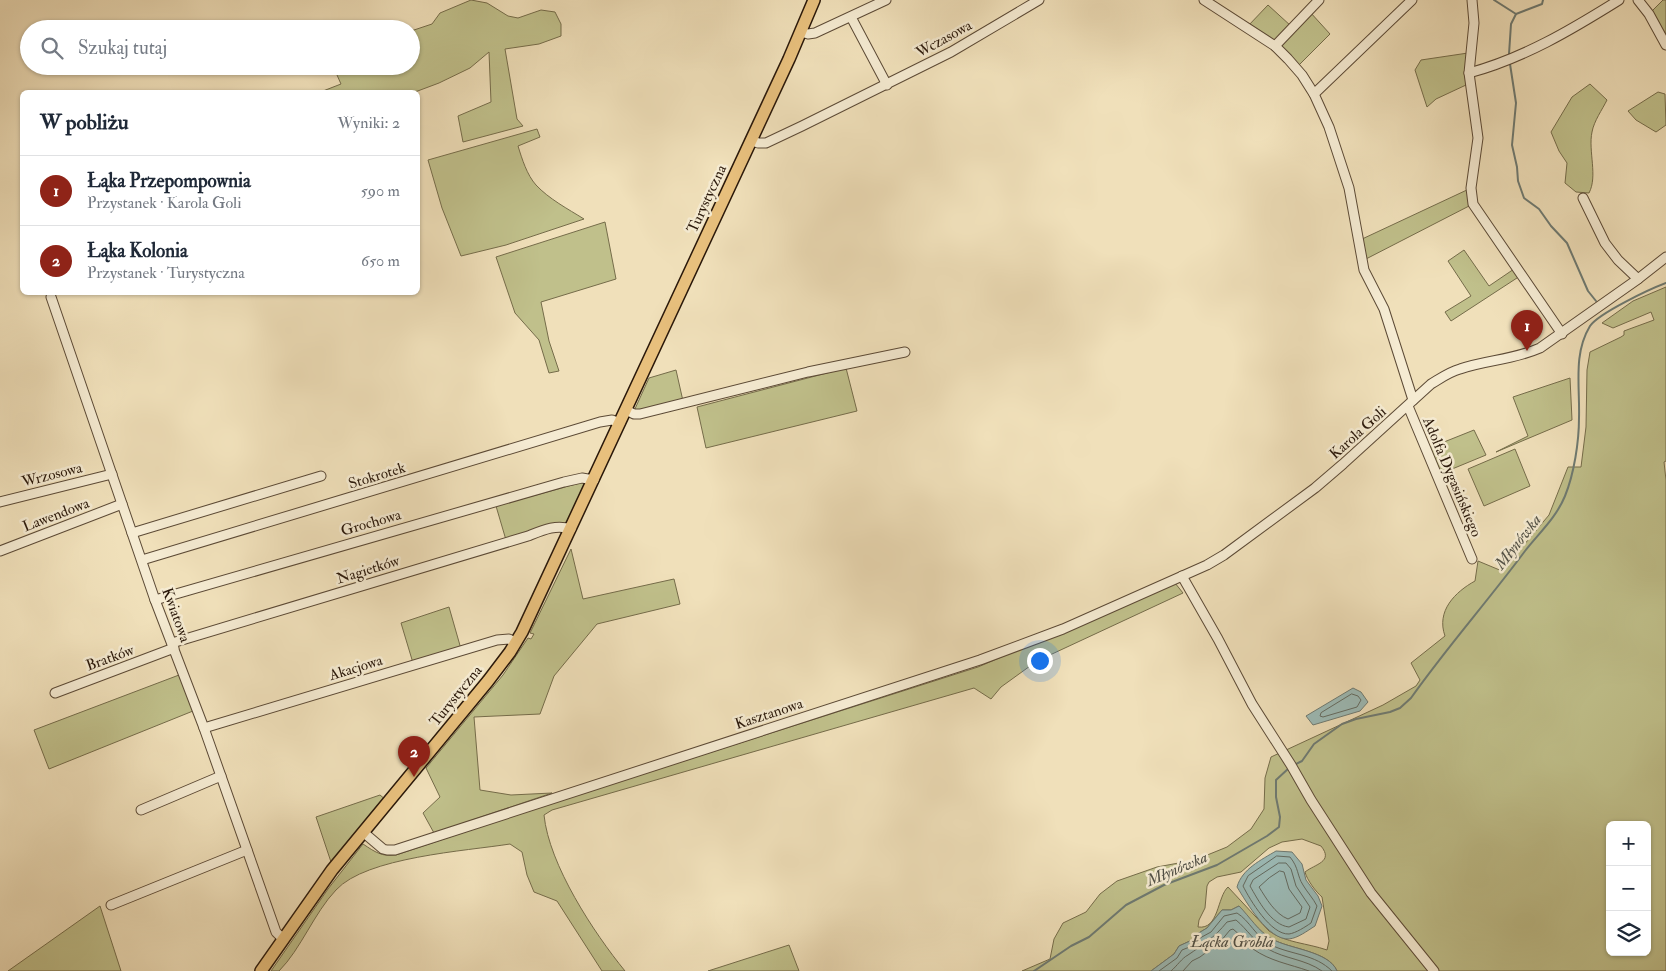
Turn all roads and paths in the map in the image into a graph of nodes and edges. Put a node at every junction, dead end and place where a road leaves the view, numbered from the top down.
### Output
1 (814, 0) edge
2 (886, 0) edge
3 (1039, 0) edge
4 (1204, 0) edge
5 (1319, 0) edge
6 (1412, 0) edge
7 (1472, 0) edge
8 (1619, 0) edge
9 (1638, 0) edge
10 (850, 17) junction
11 (801, 32) junction
12 (1666, 45) edge
13 (1275, 46) junction
14 (1469, 73) junction
15 (887, 85) junction
16 (1314, 94) junction
17 (751, 140) junction
18 (1583, 198) dead end
19 (1666, 257) edge
20 (1638, 279) junction
21 (51, 297) dead end
22 (1562, 334) junction
23 (905, 352) dead end
24 (1410, 403) junction
25 (626, 410) junction
26 (620, 422) junction
27 (112, 474) junction
28 (320, 476) dead end
29 (594, 480) junction
30 (0, 502) edge
31 (122, 504) junction
32 (572, 529) junction
33 (132, 534) junction
34 (0, 552) edge
35 (1472, 559) dead end
36 (142, 560) junction
37 (1182, 576) junction
38 (155, 600) junction
39 (516, 642) junction
40 (173, 646) junction
41 (55, 693) dead end
42 (204, 728) junction
43 (222, 776) junction
44 (141, 810) dead end
45 (363, 832) junction
46 (248, 850) junction
47 (111, 905) dead end
48 (283, 940) junction
49 (261, 971) edge
50 (1434, 971) edge

1 - 11 main road, Turystyczna
2 - 10 street
3 - 15 street, Wczasowa
4 - 13 street, Adolfa Dygasińskiego
5 - 13 street
6 - 16 street
7 - 14 street
8 - 14 street
9 - 12 street
10 - 11 street
10 - 15 street
11 - 17 main road, Turystyczna
13 - 16 street, Adolfa Dygasińskiego
14 - 22 street
15 - 17 street, Wczasowa
16 - 24 street, Adolfa Dygasińskiego
17 - 25 main road, Turystyczna
18 - 20 street
19 - 20 street, Karola Goli
20 - 22 street, Karola Goli
21 - 27 street, Kwiatowa
22 - 24 street, Karola Goli
23 - 25 street
24 - 35 street, Adolfa Dygasińskiego
24 - 37 street, Karola Goli
25 - 26 main road, Turystyczna
26 - 29 main road, Turystyczna
26 - 36 street, Stokrotek
27 - 30 street, Wrzosowa
27 - 31 street, Kwiatowa
28 - 33 street
29 - 32 main road, Turystyczna
29 - 38 street, Grochowa
31 - 33 street, Kwiatowa
31 - 34 street, Lawendowa
32 - 39 main road, Turystyczna
32 - 40 street, Nagietków
33 - 36 street, Kwiatowa
36 - 38 street, Kwiatowa
37 - 45 street, Kasztanowa
37 - 50 street
38 - 40 street, Kwiatowa
39 - 42 street, Akacjowa
39 - 45 main road, Turystyczna
40 - 41 street, Bratków
40 - 42 street, Kwiatowa
42 - 43 street, Kwiatowa
43 - 44 street
43 - 46 street, Kwiatowa
45 - 48 main road, Turystyczna
46 - 47 street
46 - 48 street, Kwiatowa
48 - 49 main road, Turystyczna

